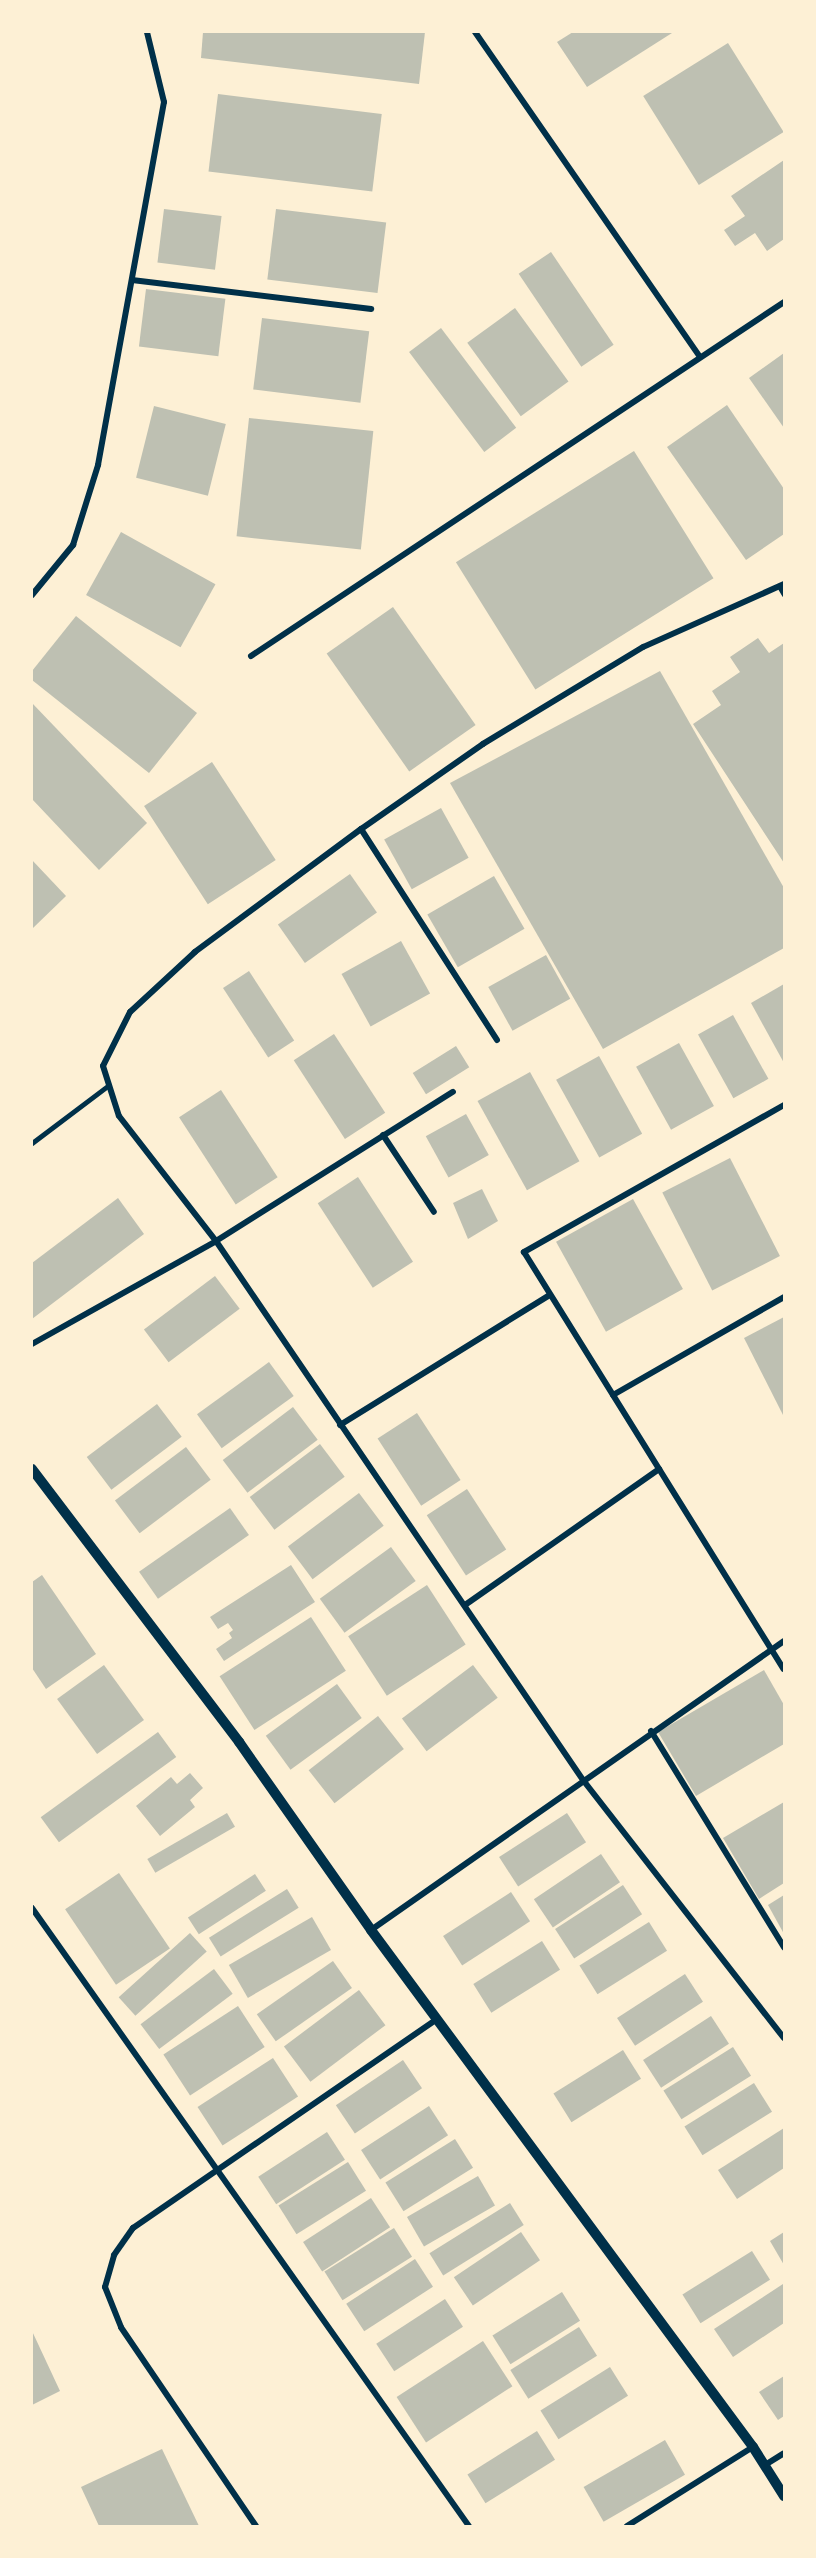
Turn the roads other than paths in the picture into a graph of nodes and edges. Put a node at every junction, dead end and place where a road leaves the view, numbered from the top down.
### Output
1 (147, 32) edge
2 (475, 32) edge
3 (132, 280) junction
4 (784, 302) edge
5 (371, 309) dead end
6 (699, 356) junction
7 (782, 585) edge
8 (784, 594) edge
9 (32, 595) edge
10 (251, 656) dead end
11 (361, 829) junction
12 (497, 1040) dead end
13 (109, 1084) junction
14 (453, 1092) dead end
15 (784, 1105) edge
16 (383, 1136) junction
17 (32, 1143) edge
18 (434, 1212) dead end
19 (216, 1241) junction
20 (550, 1295) junction
21 (784, 1297) edge
22 (32, 1344) edge
23 (613, 1395) junction
24 (340, 1425) junction
25 (32, 1469) edge
26 (659, 1469) junction
27 (465, 1605) junction
28 (784, 1641) edge
29 (771, 1648) junction
30 (784, 1669) edge
31 (651, 1731) junction
32 (583, 1780) junction
33 (32, 1908) edge
34 (371, 1930) junction
35 (784, 1947) edge
36 (437, 2019) junction
37 (784, 2038) edge
38 (216, 2169) junction
39 (753, 2448) junction
40 (784, 2453) edge
41 (765, 2465) junction
42 (782, 2493) edge
43 (256, 2526) edge
44 (470, 2526) edge
45 (627, 2526) edge

1 - 3 street
2 - 6 street
3 - 5 street
3 - 9 street
4 - 6 street
6 - 10 street
7 - 8 lane
7 - 11 street
11 - 12 street
11 - 13 street
13 - 17 lane
13 - 19 street
14 - 16 street
15 - 20 street
16 - 18 street
16 - 19 street
19 - 22 street
19 - 24 street
20 - 23 street
20 - 24 street
21 - 23 street
23 - 26 street
24 - 27 street
25 - 34 street
26 - 27 street
26 - 29 street
27 - 32 street
28 - 29 street
29 - 30 street
29 - 31 street
31 - 32 street
31 - 35 street
32 - 34 street
32 - 37 street
33 - 38 street
34 - 36 street
36 - 38 street
36 - 39 street
38 - 43 street
38 - 44 street
39 - 41 street
39 - 45 street
40 - 41 street
41 - 42 street

